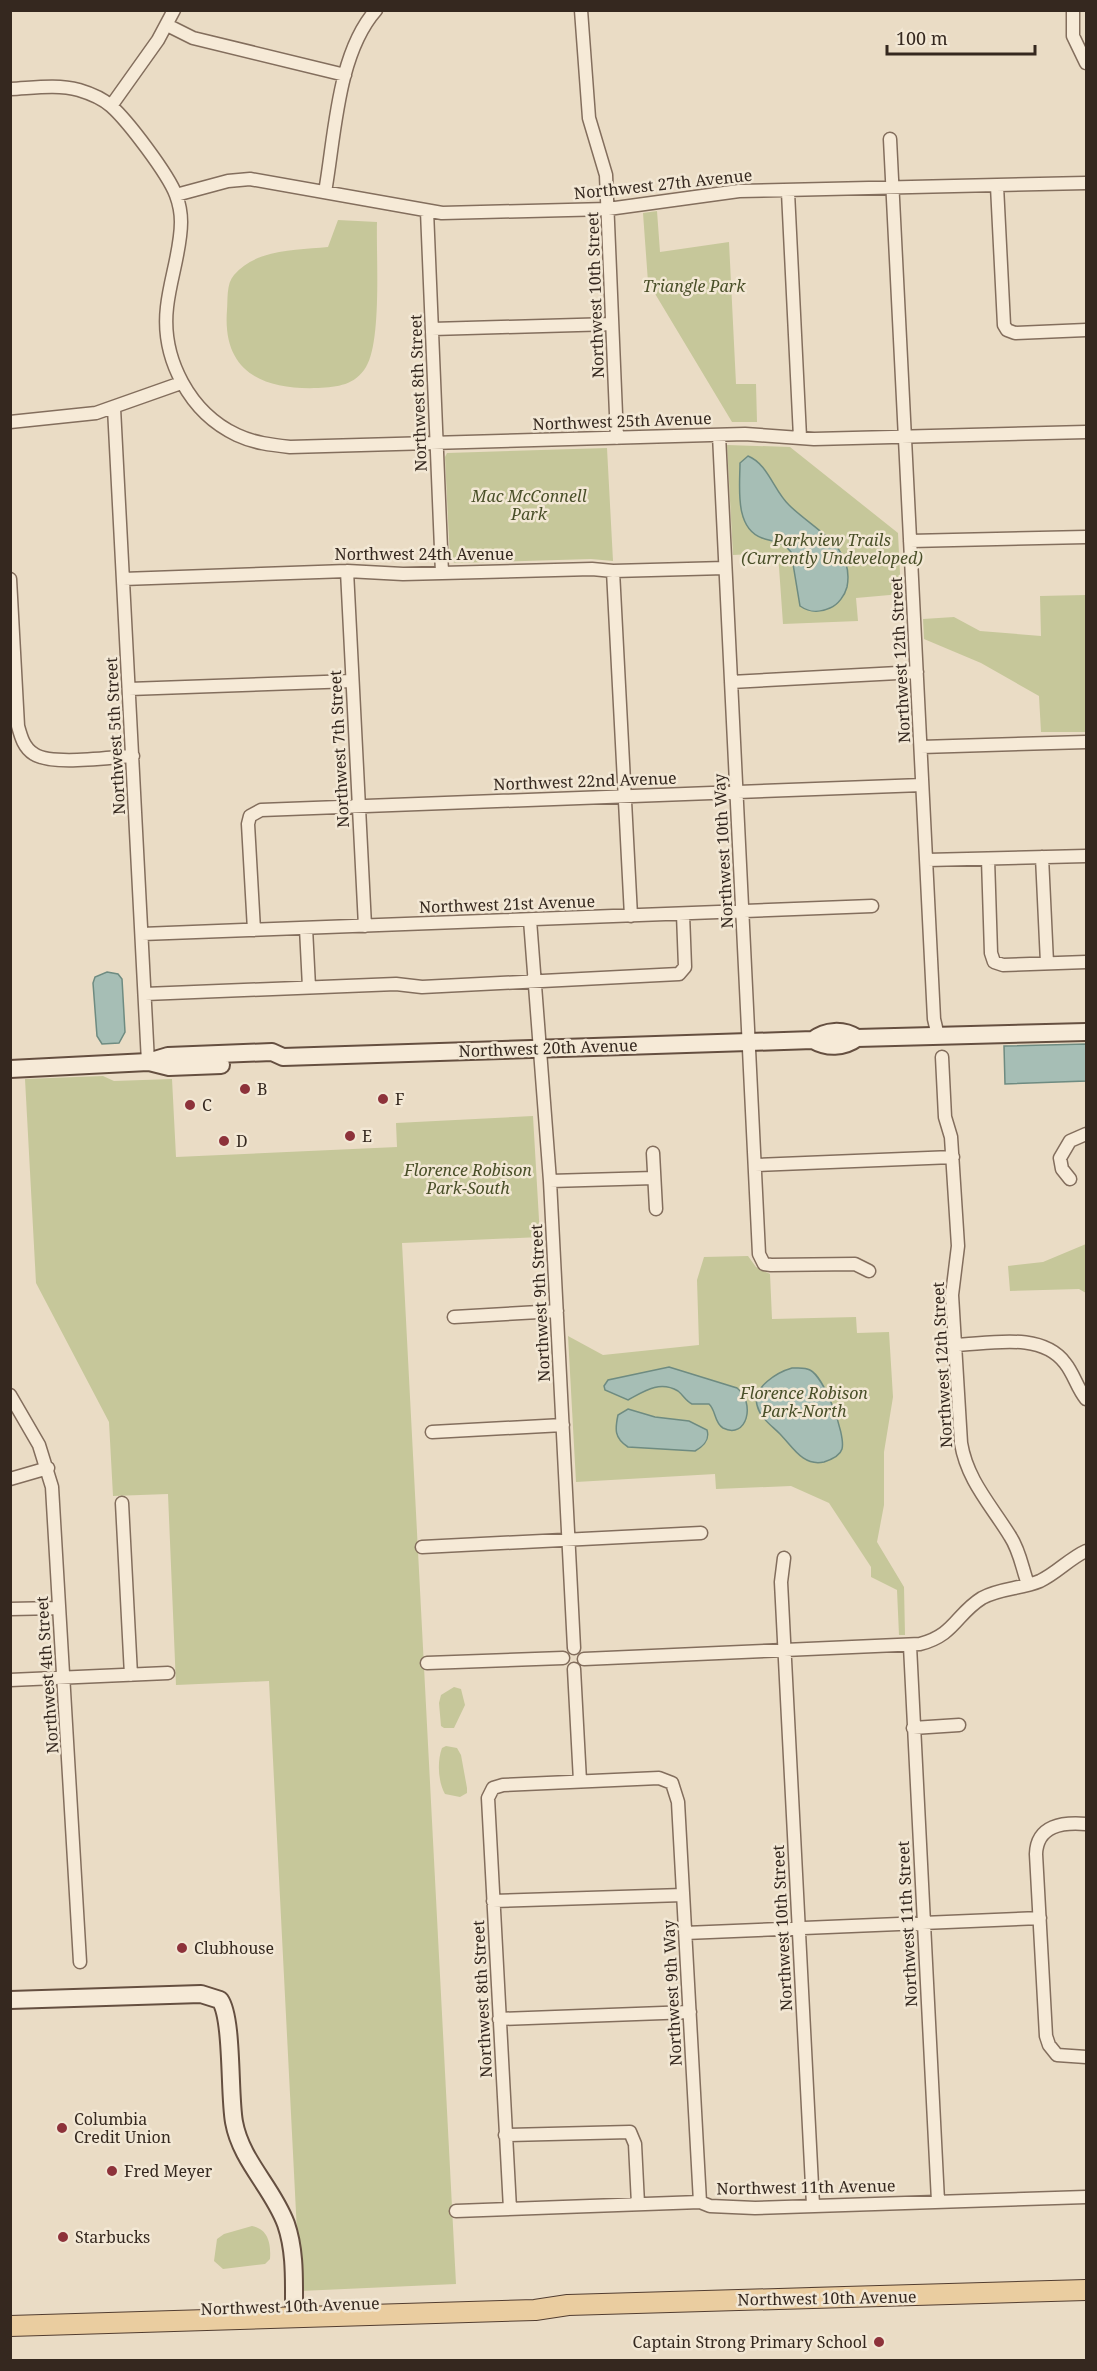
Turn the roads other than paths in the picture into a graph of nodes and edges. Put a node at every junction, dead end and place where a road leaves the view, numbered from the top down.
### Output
1 (174, 10) edge
2 (376, 10) edge
3 (581, 10) edge
4 (1072, 10) edge
5 (167, 25) junction
6 (1086, 63) edge
7 (345, 75) junction
8 (10, 89) edge
9 (111, 106) junction
10 (890, 139) dead end
11 (1086, 183) edge
12 (997, 186) junction
13 (893, 188) junction
14 (325, 192) junction
15 (788, 192) junction
16 (176, 195) junction
17 (608, 209) junction
18 (427, 211) junction
19 (612, 324) junction
20 (432, 329) junction
21 (1086, 330) edge
22 (181, 383) junction
23 (114, 408) junction
24 (10, 422) edge
25 (1086, 432) edge
26 (719, 435) junction
27 (905, 436) junction
28 (800, 437) junction
29 (617, 438) junction
30 (437, 443) junction
31 (1086, 537) edge
32 (910, 541) junction
33 (725, 568) junction
34 (347, 571) junction
35 (613, 571) junction
36 (442, 573) junction
37 (10, 579) edge
38 (123, 579) junction
39 (11, 600) edge
40 (917, 672) junction
41 (352, 681) junction
42 (731, 682) junction
43 (129, 688) junction
44 (1086, 742) edge
45 (921, 747) junction
46 (133, 756) junction
47 (922, 785) junction
48 (736, 792) junction
49 (624, 796) junction
50 (359, 806) junction
51 (1086, 856) edge
52 (1042, 857) junction
53 (988, 859) junction
54 (927, 860) junction
55 (872, 906) dead end
56 (742, 912) junction
57 (682, 914) junction
58 (631, 916) junction
59 (530, 920) junction
60 (365, 926) junction
61 (306, 928) junction
62 (254, 930) junction
63 (142, 934) junction
64 (1086, 962) edge
65 (1047, 963) junction
66 (534, 981) junction
67 (309, 987) junction
68 (145, 994) junction
69 (1086, 1032) edge
70 (938, 1035) junction
71 (748, 1041) junction
72 (541, 1048) junction
73 (942, 1057) dead end
74 (148, 1062) junction
75 (10, 1069) edge
76 (1086, 1134) edge
77 (653, 1153) dead end
78 (953, 1157) junction
79 (755, 1165) junction
80 (654, 1178) junction
81 (1070, 1179) dead end
82 (550, 1181) junction
83 (656, 1209) dead end
84 (869, 1271) dead end
85 (557, 1311) junction
86 (454, 1317) dead end
87 (954, 1345) junction
88 (10, 1395) edge
89 (1086, 1399) edge
90 (563, 1425) junction
91 (432, 1432) dead end
92 (48, 1468) junction
93 (10, 1479) edge
94 (122, 1503) dead end
95 (701, 1533) dead end
96 (568, 1539) junction
97 (422, 1547) dead end
98 (1086, 1551) edge
99 (784, 1558) dead end
100 (1028, 1584) junction
101 (58, 1608) junction
102 (10, 1609) edge
103 (910, 1646) junction
104 (573, 1648) junction
105 (785, 1649) junction
106 (563, 1658) junction
107 (584, 1659) junction
108 (427, 1663) dead end
109 (574, 1669) junction
110 (168, 1673) dead end
111 (131, 1675) junction
112 (64, 1679) junction
113 (10, 1680) edge
114 (959, 1725) dead end
115 (913, 1728) junction
116 (580, 1781) junction
117 (1086, 1824) edge
118 (683, 1895) junction
119 (493, 1901) junction
120 (1040, 1917) junction
121 (923, 1922) junction
122 (798, 1928) junction
123 (685, 1933) junction
124 (80, 1962) dead end
125 (10, 2000) edge
126 (690, 2012) junction
127 (499, 2019) junction
128 (1086, 2057) edge
129 (505, 2134) junction
130 (1086, 2197) edge
131 (938, 2201) junction
132 (700, 2202) junction
133 (638, 2204) junction
134 (813, 2205) junction
135 (510, 2209) junction
136 (456, 2211) dead end
137 (1086, 2290) edge
138 (294, 2305) junction
139 (568, 2305) junction
140 (10, 2315) edge
141 (10, 2326) edge

1 - 5 street
2 - 7 street
3 - 17 street, Northwest 10th Street
4 - 6 street
5 - 7 street
5 - 9 street
7 - 14 street
8 - 9 street
9 - 16 street
10 - 13 street, Northwest 12th Street
11 - 12 street, Northwest 27th Avenue
12 - 13 street, Northwest 27th Avenue
12 - 21 street
13 - 15 street, Northwest 27th Avenue
13 - 27 street, Northwest 12th Street
14 - 16 street, Northwest 27th Avenue
14 - 18 street, Northwest 27th Avenue
15 - 17 street, Northwest 27th Avenue
15 - 28 street
16 - 22 street
17 - 18 street, Northwest 27th Avenue
17 - 19 street, Northwest 10th Street
18 - 20 street, Northwest 8th Street
19 - 20 street
19 - 29 street, Northwest 10th Street
20 - 30 street, Northwest 8th Street
22 - 23 street
22 - 30 street, Northwest 25th Avenue
23 - 24 street
23 - 38 street, Northwest 5th Street
25 - 27 street, Northwest 25th Avenue
26 - 28 street, Northwest 25th Avenue
26 - 29 street, Northwest 25th Avenue
26 - 33 street, Northwest 10th Way
27 - 28 street, Northwest 25th Avenue
27 - 32 street, Northwest 12th Street
29 - 30 street, Northwest 25th Avenue
30 - 36 street, Northwest 8th Street
31 - 32 street
32 - 40 street, Northwest 12th Street
33 - 35 street, Northwest 24th Avenue
33 - 42 street, Northwest 10th Way
34 - 36 street, Northwest 24th Avenue
34 - 38 street, Northwest 24th Avenue
34 - 41 street, Northwest 7th Street
35 - 36 street, Northwest 24th Avenue
35 - 49 street
37 - 39 street
38 - 43 street, Northwest 5th Street
39 - 46 street
40 - 42 street
40 - 45 street, Northwest 12th Street
41 - 43 street
41 - 50 street, Northwest 7th Street
42 - 48 street, Northwest 10th Way
43 - 46 street, Northwest 5th Street
44 - 45 street
45 - 47 street, Northwest 12th Street
46 - 63 street, Northwest 5th Street
47 - 48 street, Northwest 22nd Avenue
47 - 54 street, Northwest 12th Street
48 - 49 street, Northwest 22nd Avenue
48 - 56 street, Northwest 10th Way
49 - 50 street, Northwest 22nd Avenue
49 - 58 street
50 - 60 street, Northwest 7th Street
50 - 62 street, Northwest 22nd Avenue
51 - 52 street
52 - 53 street
52 - 65 street
53 - 54 street
53 - 65 street
54 - 70 street, Northwest 12th Street
55 - 56 street, Northwest 21st Avenue
56 - 57 street, Northwest 21st Avenue
56 - 71 street, Northwest 10th Way
57 - 58 street, Northwest 21st Avenue
57 - 66 street
58 - 59 street, Northwest 21st Avenue
59 - 60 street, Northwest 21st Avenue
59 - 66 street, Northwest 9th Street
60 - 61 street, Northwest 21st Avenue
61 - 62 street, Northwest 21st Avenue
61 - 67 street
62 - 63 street, Northwest 21st Avenue
63 - 68 street, Northwest 5th Street
64 - 65 street
66 - 67 street
66 - 72 street, Northwest 9th Street
67 - 68 street
68 - 74 street, Northwest 5th Street
69 - 70 street, Northwest 20th Avenue
70 - 71 street, Northwest 20th Avenue
71 - 72 street, Northwest 20th Avenue
71 - 79 street, Northwest 10th Way
72 - 74 street, Northwest 20th Avenue
72 - 82 street, Northwest 9th Street
73 - 78 street, Northwest 12th Street
74 - 75 street, Northwest 20th Avenue
76 - 81 street
77 - 80 street
78 - 79 street
78 - 87 street, Northwest 12th Street
79 - 84 street, Northwest 10th Way
80 - 82 street
80 - 83 street
82 - 85 street, Northwest 9th Street
85 - 86 street
85 - 90 street, Northwest 9th Street
87 - 89 street
87 - 100 street, Northwest 12th Street
88 - 92 street, Northwest 4th Street
90 - 91 street
90 - 96 street, Northwest 9th Street
92 - 93 street
92 - 101 street, Northwest 4th Street
94 - 111 street
95 - 96 street
96 - 97 street
96 - 104 street, Northwest 9th Street
98 - 100 street
99 - 105 street, Northwest 10th Street
100 - 103 street
101 - 102 street
101 - 112 street, Northwest 4th Street
103 - 105 street
103 - 115 street, Northwest 11th Street
104 - 106 street
104 - 107 street
105 - 107 street
105 - 122 street, Northwest 10th Street
106 - 108 street
106 - 109 street
107 - 109 street
109 - 116 street
110 - 111 street
111 - 112 street
112 - 113 street
112 - 124 street, Northwest 4th Street
114 - 115 street
115 - 121 street, Northwest 11th Street
116 - 118 street, Northwest 9th Way
116 - 119 street, Northwest 8th Street
117 - 120 street
118 - 119 street
118 - 123 street, Northwest 9th Way
119 - 127 street, Northwest 8th Street
120 - 121 street
120 - 128 street
121 - 122 street
121 - 131 street, Northwest 11th Street
122 - 123 street
122 - 134 street, Northwest 10th Street
123 - 126 street, Northwest 9th Way
125 - 138 street
126 - 127 street
126 - 132 street, Northwest 9th Way
127 - 129 street, Northwest 8th Street
129 - 133 street
129 - 135 street, Northwest 8th Street
130 - 131 street, Northwest 11th Avenue
131 - 134 street, Northwest 11th Avenue
132 - 133 street, Northwest 11th Avenue
132 - 134 street, Northwest 11th Avenue
133 - 135 street, Northwest 11th Avenue
135 - 136 street, Northwest 11th Avenue
137 - 139 main road, Northwest 10th Avenue
138 - 139 main road, Northwest 10th Avenue
138 - 140 main road, Northwest 10th Avenue
139 - 141 main road, Northwest 10th Avenue

